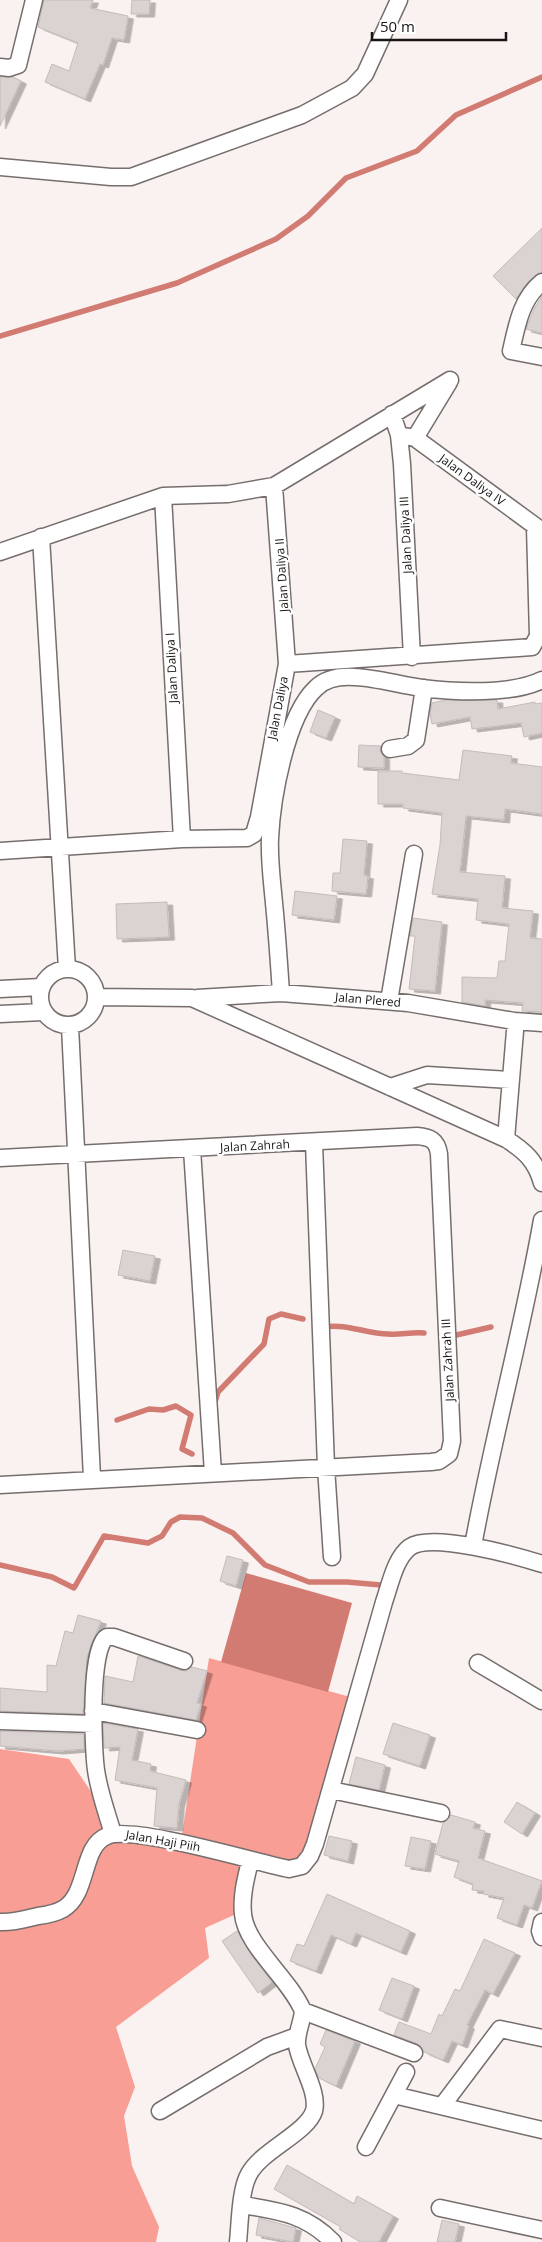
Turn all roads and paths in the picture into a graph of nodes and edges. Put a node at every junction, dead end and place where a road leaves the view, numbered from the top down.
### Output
1 (34, 0) edge
2 (398, 0) edge
3 (0, 67) edge
4 (0, 167) edge
5 (542, 282) edge
6 (542, 357) edge
7 (392, 414) junction
8 (407, 436) junction
9 (274, 486) junction
10 (162, 496) junction
11 (539, 529) edge
12 (41, 537) junction
13 (0, 552) edge
14 (412, 657) junction
15 (287, 664) junction
16 (542, 680) edge
17 (424, 688) junction
18 (390, 749) dead end
19 (182, 839) junction
20 (60, 846) junction
21 (0, 851) edge
22 (414, 854) dead end
23 (67, 969) junction
24 (41, 987) junction
25 (0, 989) edge
26 (281, 994) junction
27 (96, 997) junction
28 (192, 998) junction
29 (390, 1002) junction
30 (43, 1012) junction
31 (0, 1014) edge
32 (542, 1023) edge
33 (70, 1026) junction
34 (515, 1031) dead end
35 (511, 1080) junction
36 (390, 1087) junction
37 (506, 1138) junction
38 (434, 1140) joint
39 (314, 1143) junction
40 (192, 1149) junction
41 (75, 1154) junction
42 (0, 1158) edge
43 (542, 1184) edge
44 (542, 1220) edge
45 (536, 1291) edge
46 (326, 1467) junction
47 (213, 1473) junction
48 (92, 1478) junction
49 (0, 1485) edge
50 (473, 1546) junction
51 (332, 1557) dead end
52 (542, 1564) edge
53 (184, 1661) dead end
54 (478, 1663) dead end
55 (542, 1701) edge
56 (93, 1718) junction
57 (0, 1722) edge
58 (197, 1730) dead end
59 (331, 1790) junction
60 (441, 1813) dead end
61 (113, 1834) junction
62 (250, 1861) junction
63 (0, 1922) edge
64 (542, 1922) edge
65 (542, 1937) edge
66 (303, 2011) junction
67 (297, 2036) junction
68 (542, 2038) edge
69 (414, 2053) dead end
70 (406, 2072) dead end
71 (394, 2095) junction
72 (442, 2106) junction
73 (160, 2111) dead end
74 (542, 2130) edge
75 (366, 2147) dead end
76 (243, 2205) junction
77 (440, 2208) dead end
78 (542, 2230) edge
79 (238, 2242) edge
80 (333, 2242) edge

1 - 3 street
2 - 4 street
5 - 6 street
7 - 8 street, Jalan Daliya III
7 - 8 street
7 - 9 street
8 - 11 street, Jalan Daliya IV
8 - 14 street, Jalan Daliya III
9 - 10 street
9 - 15 street, Jalan Daliya II
10 - 12 street
10 - 19 street, Jalan Daliya I
11 - 14 street, Jalan Daliya
12 - 13 street
12 - 20 street
14 - 15 street, Jalan Daliya
15 - 19 street, Jalan Daliya
16 - 17 street
17 - 18 street
17 - 26 street
19 - 20 street, Jalan Daliya
20 - 21 street, Jalan Daliya
20 - 23 street
22 - 29 street
23 - 24 street
23 - 27 street
24 - 25 street
24 - 30 street
26 - 28 street, Jalan Plered
26 - 29 street, Jalan Plered
27 - 28 street, Jalan Plered
27 - 33 street
28 - 36 street
29 - 32 street, Jalan Plered
30 - 31 street
30 - 33 street
33 - 41 street
34 - 35 street
35 - 36 street
35 - 37 street
36 - 37 street
37 - 43 street
38 - 39 street, Jalan Zahrah
38 - 46 street, Jalan Zahrah III
39 - 40 street, Jalan Zahrah
39 - 46 street
40 - 41 street, Jalan Zahrah
40 - 47 street
41 - 42 street, Jalan Zahrah
41 - 48 street
44 - 45 street
45 - 50 street
46 - 47 street
46 - 51 street
47 - 48 street
48 - 49 street
50 - 52 street
50 - 59 street
53 - 56 street
54 - 55 street
56 - 57 street
56 - 58 street
56 - 61 street
59 - 60 street
59 - 62 street, Jalan Haji Piih
61 - 62 street, Jalan Haji Piih
61 - 63 street, Jalan Haji Piih
62 - 66 street
64 - 65 street
66 - 67 street
66 - 69 street
67 - 73 street
67 - 76 street
68 - 72 street
70 - 71 street
71 - 72 street
71 - 75 street
72 - 74 street
76 - 79 street
76 - 80 street
77 - 78 street

